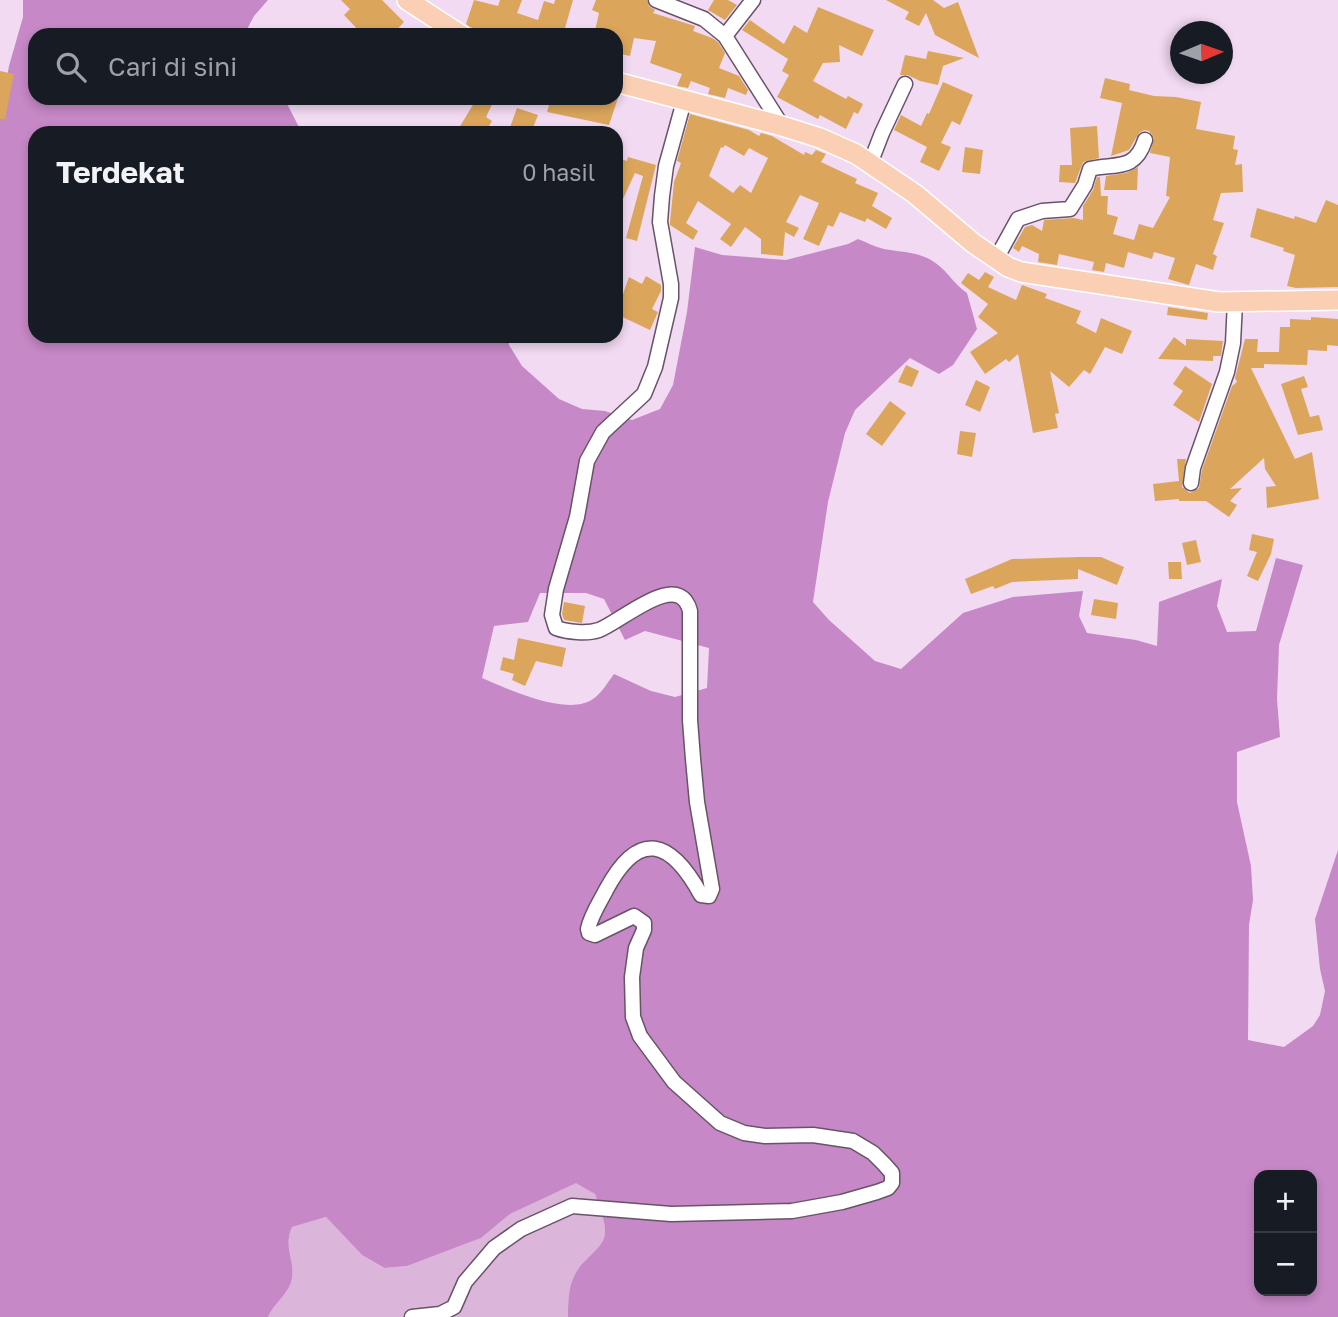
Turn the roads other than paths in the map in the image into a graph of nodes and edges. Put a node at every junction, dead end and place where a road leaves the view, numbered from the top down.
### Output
1 (407, 0) edge
2 (656, 0) edge
3 (753, 0) edge
4 (449, 28) edge
5 (725, 36) junction
6 (623, 84) edge
7 (905, 85) dead end
8 (684, 101) junction
9 (782, 126) junction
10 (1145, 140) dead end
11 (870, 164) junction
12 (996, 259) junction
13 (1338, 300) edge
14 (1235, 302) junction
15 (1191, 483) dead end
16 (412, 1317) edge

1 - 4 main road
2 - 5 street
3 - 5 street
5 - 9 street
6 - 8 main road
7 - 11 street
8 - 9 main road
8 - 16 street
9 - 11 main road
10 - 12 street
11 - 12 main road
12 - 14 main road
13 - 14 main road
14 - 15 street

